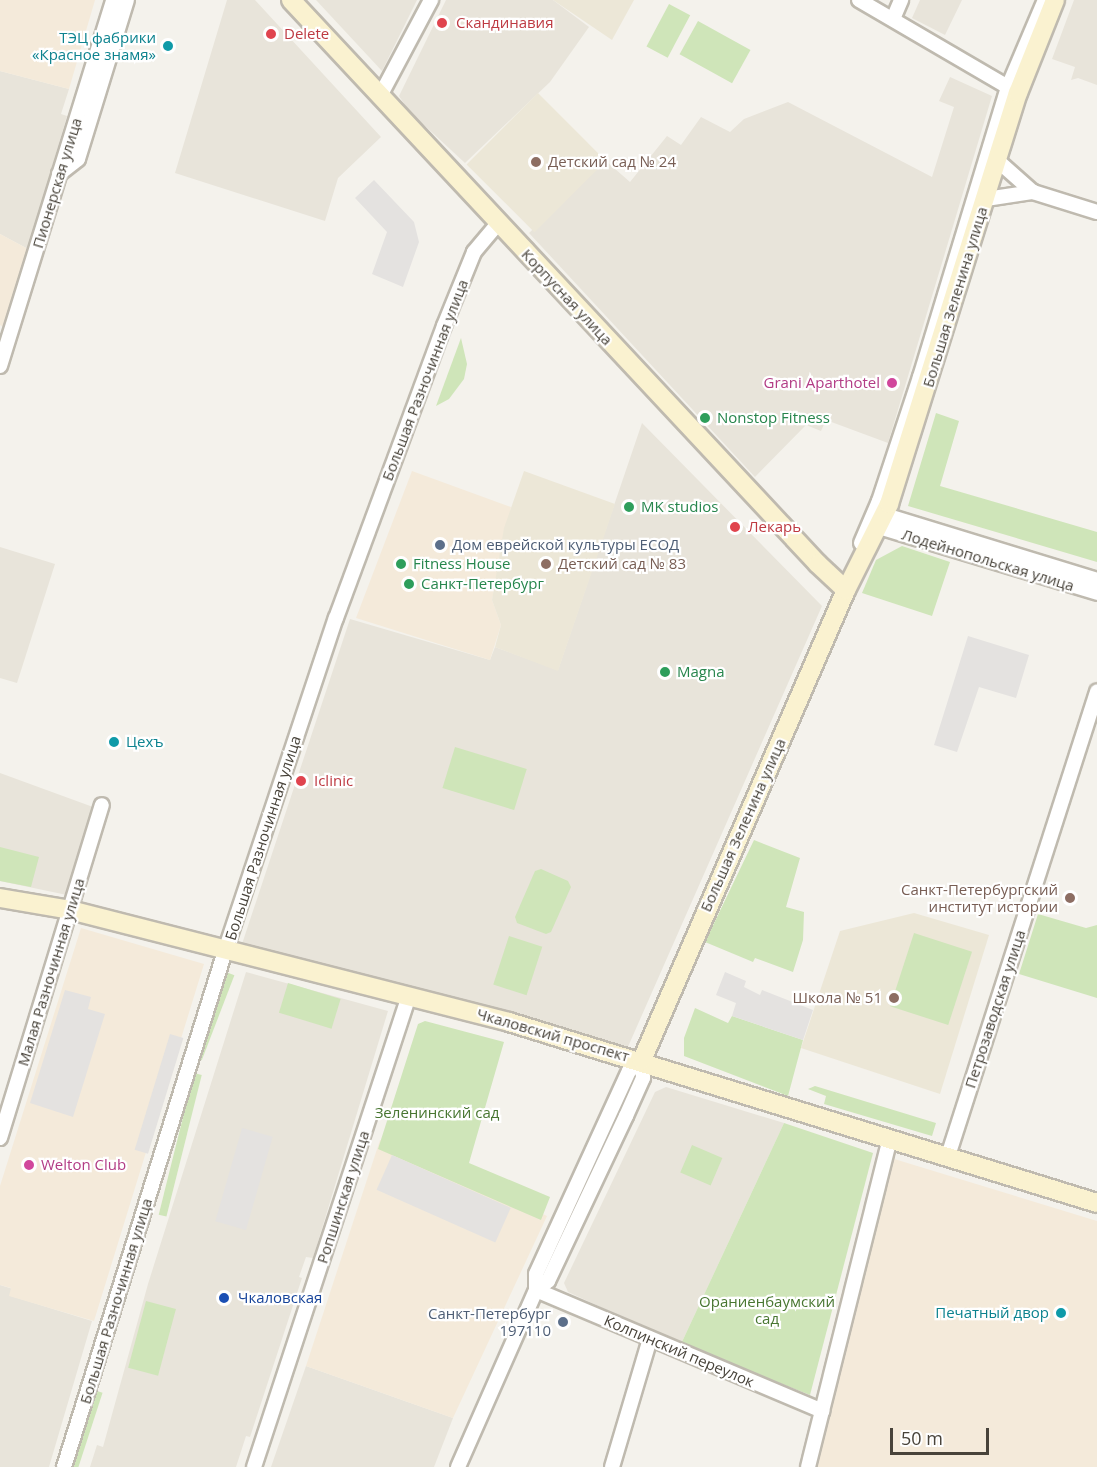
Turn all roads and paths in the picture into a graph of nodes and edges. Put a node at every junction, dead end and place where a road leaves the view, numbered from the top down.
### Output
1 (112, 0) edge
2 (127, 0) edge
3 (291, 0) edge
4 (431, 0) edge
5 (859, 0) edge
6 (901, 0) edge
7 (1045, 0) edge
8 (1055, 0) edge
9 (892, 19) junction
10 (1013, 90) junction
11 (380, 96) junction
12 (998, 162) junction
13 (59, 174) junction
14 (1033, 192) junction
15 (986, 199) junction
16 (1097, 212) edge
17 (498, 223) junction
18 (0, 366) edge
19 (882, 521) junction
20 (1097, 580) edge
21 (846, 590) junction
22 (1097, 593) edge
23 (1097, 691) edge
24 (102, 805) dead end
25 (0, 898) edge
26 (70, 910) junction
27 (225, 951) junction
28 (409, 996) junction
29 (642, 1060) junction
30 (0, 1138) edge
31 (890, 1138) junction
32 (948, 1156) junction
33 (1097, 1203) edge
34 (536, 1290) junction
35 (650, 1339) junction
36 (822, 1411) junction
37 (64, 1467) edge
38 (254, 1467) edge
39 (458, 1467) edge
40 (612, 1467) edge
41 (808, 1467) edge

1 - 13 street, Пионерская улица
2 - 13 street, Пионерская улица
3 - 11 street, Корпусная улица
4 - 11 street
5 - 9 street
6 - 9 street
7 - 10 street, Большая Зеленина улица
8 - 10 street, Большая Зеленина улица
9 - 10 street
10 - 12 street, Большая Зеленина улица
10 - 21 street, Большая Зеленина улица
11 - 17 street, Корпусная улица
12 - 14 street
12 - 15 street, Большая Зеленина улица
13 - 18 street, Пионерская улица
14 - 15 street
14 - 16 street
15 - 19 street, Большая Зеленина улица
17 - 21 street, Корпусная улица
17 - 27 street, Большая Разночинная улица
19 - 20 street, Лодейнопольская улица
19 - 21 street, Большая Зеленина улица
19 - 22 street, Лодейнопольская улица
21 - 29 street, Большая Зеленина улица
23 - 32 street, Петрозаводская улица
24 - 26 street, Малая Разночинная улица
25 - 26 street, Чкаловский проспект
26 - 27 street, Чкаловский проспект
26 - 30 street, Малая Разночинная улица
27 - 28 street, Чкаловский проспект
27 - 37 street, Большая Разночинная улица
28 - 29 street, Чкаловский проспект
28 - 38 street, Ропшинская улица
29 - 31 street, Чкаловский проспект
29 - 34 street, Большая Зеленина улица
31 - 32 street, Чкаловский проспект
31 - 36 street
32 - 33 street, Чкаловский проспект
34 - 35 street, Колпинский переулок
34 - 39 street, Большая Зеленина улица
35 - 36 street, Колпинский переулок
35 - 40 street
36 - 41 street

